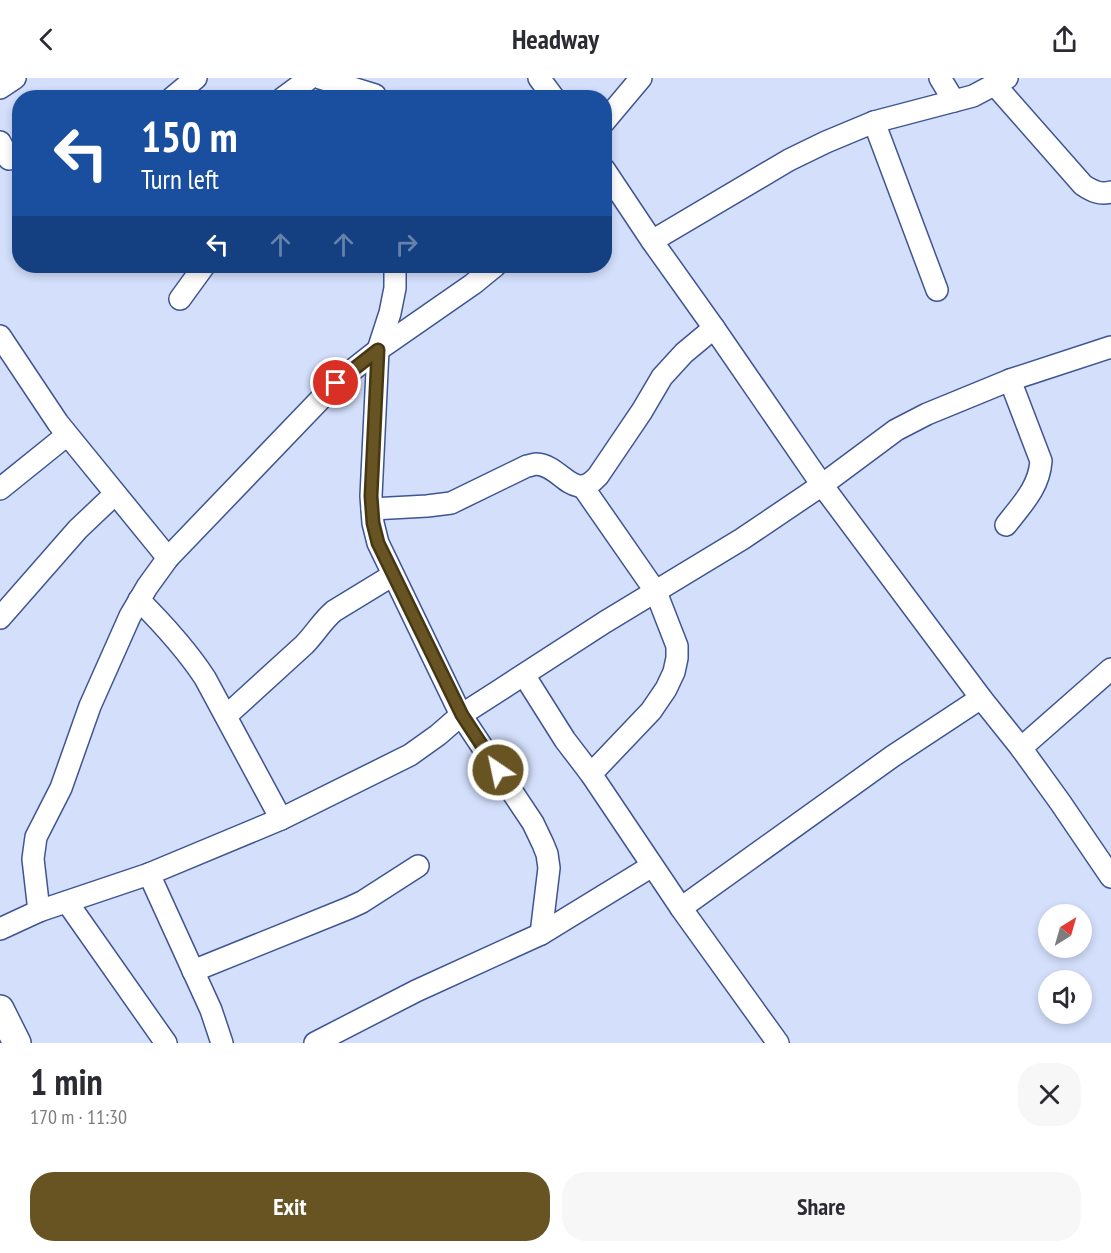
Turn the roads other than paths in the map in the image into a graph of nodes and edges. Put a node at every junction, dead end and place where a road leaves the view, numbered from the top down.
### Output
1 (15, 78) edge
2 (196, 78) edge
3 (310, 78) edge
4 (321, 78) edge
5 (640, 78) edge
6 (940, 78) edge
7 (1001, 82) edge
8 (0, 88) edge
9 (181, 90) edge
10 (294, 90) edge
11 (376, 90) edge
12 (954, 101) junction
13 (612, 112) edge
14 (874, 122) junction
15 (612, 181) edge
16 (1111, 192) edge
17 (652, 241) junction
18 (199, 273) edge
19 (395, 273) edge
20 (486, 273) edge
21 (937, 290) dead end
22 (180, 300) dead end
23 (714, 328) junction
24 (0, 336) edge
25 (1111, 347) edge
26 (378, 350) junction
27 (1010, 380) junction
28 (67, 435) junction
29 (822, 485) junction
30 (583, 487) junction
31 (0, 489) edge
32 (115, 495) junction
33 (372, 509) junction
34 (1006, 525) dead end
35 (168, 558) junction
36 (393, 575) junction
37 (656, 592) junction
38 (139, 600) junction
39 (3, 609) edge
40 (1111, 669) edge
41 (524, 675) junction
42 (981, 698) junction
43 (462, 715) junction
44 (226, 716) junction
45 (1021, 748) junction
46 (591, 774) junction
47 (281, 819) junction
48 (418, 866) dead end
49 (652, 866) junction
50 (149, 874) junction
51 (1111, 878) edge
52 (67, 902) junction
53 (681, 908) junction
54 (39, 911) junction
55 (0, 929) edge
56 (541, 934) junction
57 (193, 971) junction
58 (0, 1009) edge
59 (17, 1043) edge
60 (166, 1043) edge
61 (222, 1043) edge
62 (315, 1043) edge
63 (778, 1043) edge

1 - 8 street
2 - 9 street
3 - 10 street
4 - 11 street
5 - 13 street
6 - 12 street
7 - 12 street
7 - 16 street
12 - 14 street
14 - 17 street
14 - 21 street
15 - 17 street
17 - 23 street
18 - 22 street
19 - 26 street
20 - 26 street
23 - 29 street
23 - 30 street
24 - 28 street
25 - 27 street
26 - 33 street
26 - 35 street
27 - 29 street
27 - 34 street
28 - 31 street
28 - 32 street
29 - 37 street
29 - 42 street
30 - 33 street
30 - 37 street
32 - 35 street
32 - 39 street
33 - 36 street
35 - 38 street
36 - 43 street
36 - 44 street
37 - 41 street
37 - 46 street
38 - 44 street
38 - 54 street
40 - 45 street
41 - 43 street
41 - 46 street
42 - 45 street
42 - 53 street
43 - 47 street
43 - 56 street
44 - 47 street
45 - 51 street
46 - 49 street
47 - 50 street
48 - 57 street
49 - 53 street
49 - 56 street
50 - 52 street
50 - 57 street
52 - 54 street
52 - 60 street
53 - 63 street
54 - 55 street
56 - 62 street
57 - 61 street
58 - 59 street

